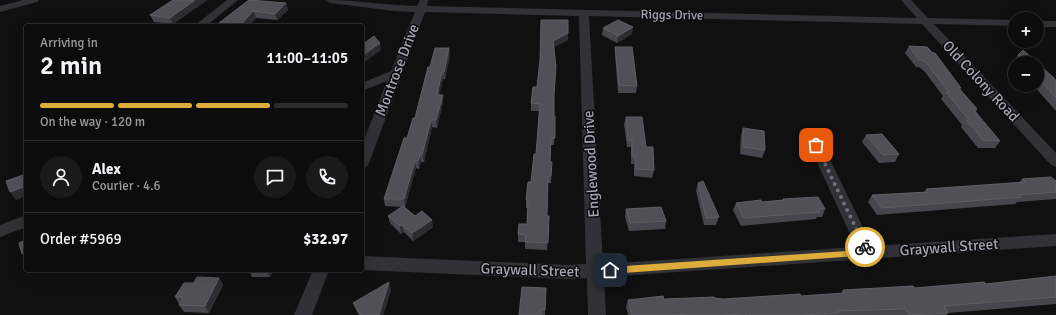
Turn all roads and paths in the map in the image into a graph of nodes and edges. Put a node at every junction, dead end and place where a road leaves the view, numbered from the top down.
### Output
1 (34, 0) edge
2 (234, 0) edge
3 (330, 0) edge
4 (906, 0) edge
5 (422, 5) edge
6 (0, 9) edge
7 (584, 13) junction
8 (926, 21) junction
9 (202, 24) edge
10 (1008, 24) edge
11 (1044, 24) edge
12 (1056, 24) edge
13 (397, 73) junction
14 (364, 86) edge
15 (816, 145) dead end
16 (364, 158) edge
17 (1056, 162) edge
18 (24, 221) edge
19 (0, 231) edge
20 (1056, 240) edge
21 (867, 253) junction
22 (364, 263) edge
23 (319, 272) edge
24 (595, 272) junction
25 (303, 315) edge
26 (597, 315) edge

1 - 6 street
2 - 9 street
3 - 5 street, Riggs Drive
4 - 8 street, Old Colony Road
5 - 7 street, Riggs Drive
5 - 13 street, Montrose Drive
7 - 8 street, Riggs Drive
7 - 24 street, Englewood Drive
8 - 10 street, Riggs Drive
8 - 17 street, Old Colony Road
11 - 12 street
13 - 14 street
13 - 16 street, Montrose Drive
15 - 21 street
18 - 19 street
20 - 21 street, Graywall Street
21 - 24 street, Graywall Street
22 - 24 street, Graywall Street
23 - 25 street
24 - 26 street, Englewood Drive

